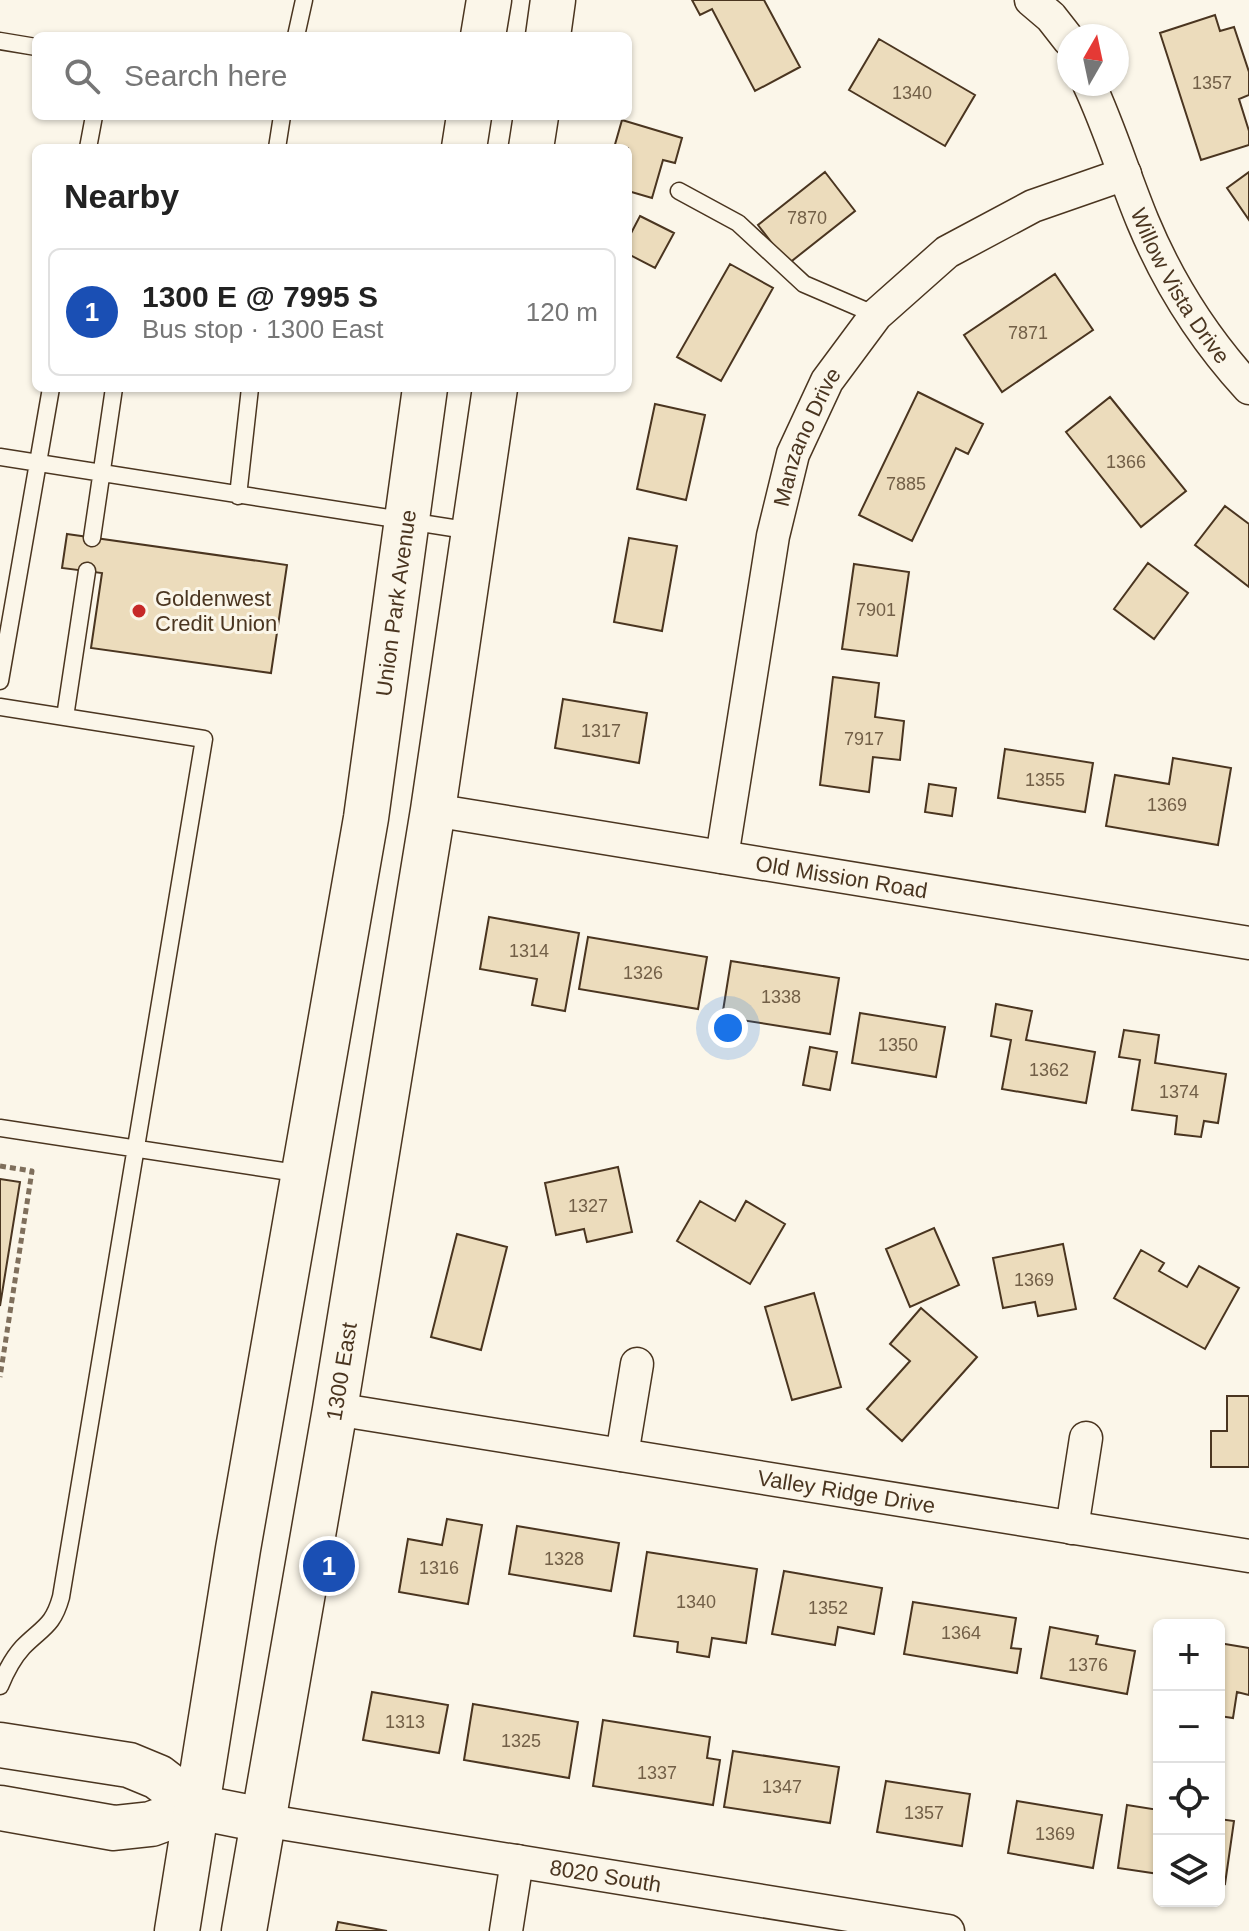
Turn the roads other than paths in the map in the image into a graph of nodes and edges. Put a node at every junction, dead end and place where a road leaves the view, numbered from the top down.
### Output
1 (304, 0) edge
2 (489, 0) edge
3 (553, 0) edge
4 (1031, 0) edge
5 (1057, 25) edge
6 (297, 32) edge
7 (484, 32) edge
8 (549, 32) edge
9 (0, 41) edge
10 (32, 46) edge
11 (1094, 96) edge
12 (93, 120) edge
13 (281, 120) edge
14 (468, 120) edge
15 (535, 120) edge
16 (89, 144) edge
17 (278, 144) edge
18 (465, 144) edge
19 (532, 144) edge
20 (1125, 174) junction
21 (679, 191) dead end
22 (876, 315) junction
23 (1249, 388) edge
24 (50, 392) edge
25 (113, 392) edge
26 (250, 392) edge
27 (424, 392) edge
28 (494, 392) edge
29 (0, 457) edge
30 (36, 462) junction
31 (102, 472) junction
32 (238, 496) junction
33 (405, 521) junction
34 (474, 532) junction
35 (92, 538) dead end
36 (87, 571) dead end
37 (0, 681) edge
38 (0, 707) edge
39 (65, 717) junction
40 (433, 810) junction
41 (722, 857) junction
42 (1249, 943) edge
43 (0, 1128) edge
44 (135, 1149) junction
45 (304, 1174) junction
46 (637, 1364) dead end
47 (335, 1409) junction
48 (1086, 1438) dead end
49 (622, 1455) junction
50 (1072, 1528) junction
51 (1249, 1556) edge
52 (0, 1686) edge
53 (0, 1745) edge
54 (197, 1807) junction
55 (0, 1808) edge
56 (262, 1820) junction
57 (517, 1861) junction
58 (942, 1930) edge
59 (177, 1931) edge
60 (244, 1931) edge
61 (506, 1931) edge

1 - 6 lane
2 - 7 main road
3 - 8 main road
4 - 5 street
9 - 10 lane
11 - 20 street, Willow Vista Drive
12 - 16 lane
13 - 17 lane
14 - 18 main road
15 - 19 main road
20 - 22 street, Manzano Drive
20 - 23 street, Willow Vista Drive
21 - 22 lane
22 - 41 street, Manzano Drive
24 - 30 lane
25 - 31 lane
26 - 32 lane
27 - 33 main road, Union Park Avenue
28 - 34 main road
29 - 30 lane
30 - 31 lane
30 - 37 lane
31 - 32 lane
31 - 35 lane
32 - 33 lane
33 - 34 lane
33 - 45 main road, Union Park Avenue
34 - 40 main road
36 - 39 lane
38 - 39 lane
39 - 44 lane
40 - 41 street, Old Mission Road
40 - 47 main road, 1300 East
41 - 42 street, Old Mission Road
43 - 44 lane
44 - 45 lane
44 - 52 lane
45 - 54 main road
46 - 49 street
47 - 49 street, Valley Ridge Drive
47 - 56 main road, 1300 East
48 - 50 street
49 - 50 street, Valley Ridge Drive
50 - 51 street, Valley Ridge Drive
53 - 54 main road
54 - 55 main road
54 - 56 main road
54 - 59 main road
56 - 57 street, 8020 South
56 - 60 main road, 1300 East
57 - 58 street, 8020 South
57 - 61 street

